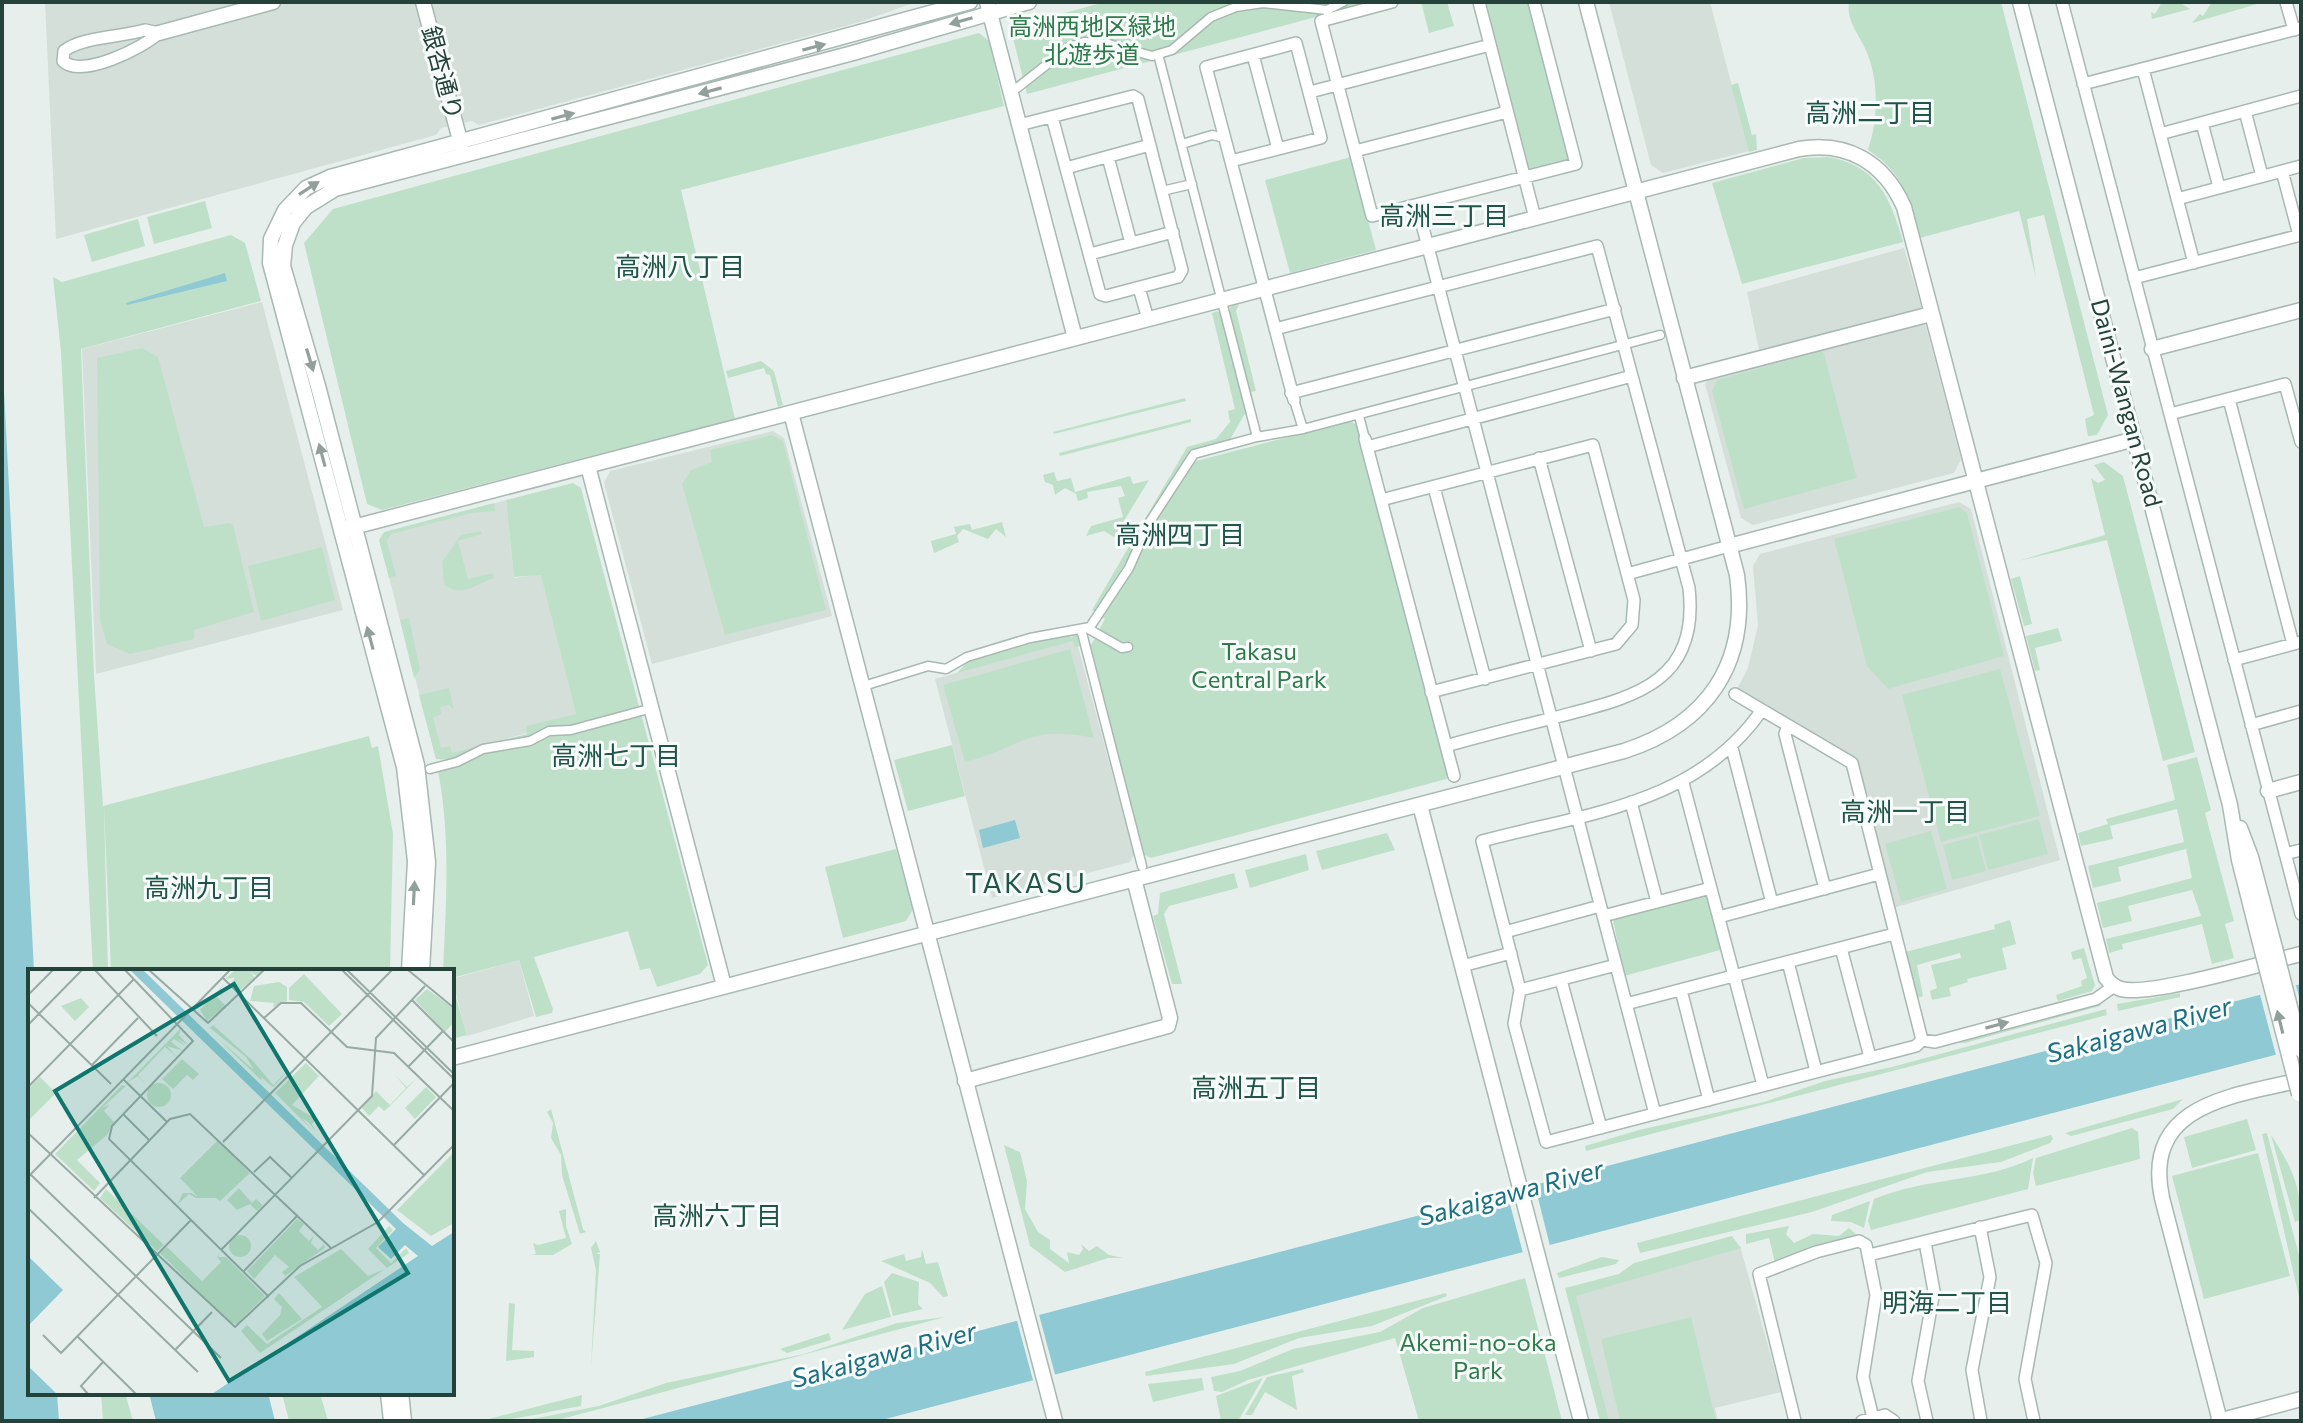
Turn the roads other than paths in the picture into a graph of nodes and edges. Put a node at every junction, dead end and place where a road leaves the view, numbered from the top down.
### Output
1 (273, 2) edge
2 (423, 2) edge
3 (1029, 2) edge
4 (1343, 2) edge
5 (1392, 2) edge
6 (1479, 2) edge
7 (1534, 2) edge
8 (1586, 2) edge
9 (2020, 2) edge
10 (2062, 2) edge
11 (2286, 2) edge
12 (963, 4) edge
13 (988, 7) edge
14 (1328, 14) junction
15 (2297, 29) edge
16 (159, 33) junction
17 (1490, 45) junction
18 (1158, 54) junction
19 (1253, 55) junction
20 (2143, 69) junction
21 (2083, 84) junction
22 (1338, 86) junction
23 (1017, 88) dead end
24 (1310, 92) junction
25 (2301, 96) edge
26 (2245, 111) junction
27 (1507, 112) junction
28 (1052, 117) junction
29 (2202, 123) junction
30 (1019, 125) junction
31 (2160, 134) junction
32 (1225, 138) junction
33 (461, 144) junction
34 (1182, 144) junction
35 (1150, 145) junction
36 (1278, 149) junction
37 (1355, 151) junction
38 (1108, 157) junction
39 (1231, 161) junction
40 (2301, 166) edge
41 (1066, 168) junction
42 (2282, 171) junction
43 (2262, 176) junction
44 (1524, 177) junction
45 (1192, 184) junction
46 (2219, 187) junction
47 (1162, 191) junction
48 (1637, 192) junction
49 (2177, 199) junction
50 (1417, 205) junction
51 (1535, 218) junction
52 (1173, 232) junction
53 (2300, 235) edge
54 (1131, 243) junction
55 (1428, 246) junction
56 (1090, 254) junction
57 (2194, 263) junction
58 (2134, 278) junction
59 (1438, 287) junction
60 (1139, 288) junction
61 (1264, 289) junction
62 (1223, 300) junction
63 (1615, 309) junction
64 (2301, 310) edge
65 (1931, 314) junction
66 (1148, 319) junction
67 (1275, 329) junction
68 (1660, 335) dead end
69 (1075, 338) junction
70 (1624, 345) junction
71 (2152, 349) junction
72 (1455, 350) junction
73 (1632, 376) junction
74 (1684, 378) junction
75 (1465, 386) junction
76 (1293, 397) junction
77 (2229, 399) junction
78 (791, 413) junction
79 (2170, 414) junction
80 (1359, 416) junction
81 (1472, 418) junction
82 (1303, 429) junction
83 (1257, 437) junction
84 (2135, 439) junction
85 (2301, 442) edge
86 (1366, 443) junction
87 (1539, 458) junction
88 (588, 466) junction
89 (1488, 473) junction
90 (1974, 481) junction
91 (1434, 487) junction
92 (1381, 500) junction
93 (348, 528) junction
94 (1729, 546) junction
95 (1680, 559) junction
96 (1627, 574) junction
97 (1084, 629) junction
98 (2297, 643) edge
99 (1128, 647) dead end
100 (1591, 651) junction
101 (2234, 660) junction
102 (1537, 664) junction
103 (1485, 679) junction
104 (870, 684) dead end
105 (1431, 692) junction
106 (1735, 694) dead end
107 (645, 710) dead end
108 (1762, 710) junction
109 (2301, 711) edge
110 (1552, 718) junction
111 (2251, 725) junction
112 (1788, 726) junction
113 (1446, 746) junction
114 (1732, 748) junction
115 (1563, 767) junction
116 (430, 769) dead end
117 (1454, 776) dead end
118 (2301, 782) edge
119 (1683, 783) junction
120 (2268, 791) junction
121 (1631, 802) junction
122 (1420, 805) junction
123 (2230, 805) junction
124 (1577, 816) junction
125 (2301, 850) edge
126 (2285, 854) junction
127 (1138, 872) junction
128 (1879, 874) junction
129 (1711, 888) junction
130 (1825, 889) junction
131 (1657, 902) junction
132 (1772, 903) junction
133 (1602, 911) junction
134 (2301, 914) edge
135 (1719, 917) junction
136 (1505, 932) junction
137 (1894, 934) junction
138 (928, 935) junction
139 (1841, 948) junction
140 (1511, 953) junction
141 (2301, 954) edge
142 (1788, 962) junction
143 (1616, 965) junction
144 (1462, 966) junction
145 (409, 969) edge
146 (422, 969) edge
147 (1734, 976) junction
148 (1561, 980) junction
149 (724, 986) junction
150 (2114, 986) junction
151 (1520, 990) junction
152 (1681, 990) junction
153 (1626, 1004) junction
154 (1922, 1040) junction
155 (2301, 1050) edge
156 (454, 1057) edge
157 (1870, 1057) junction
158 (1816, 1071) junction
159 (2301, 1080) edge
160 (965, 1081) junction
161 (1763, 1085) junction
162 (1709, 1100) junction
163 (2301, 1103) edge
164 (1655, 1114) junction
165 (1601, 1128) junction
166 (1980, 1227) junction
167 (1925, 1242) junction
168 (1869, 1255) junction
169 (388, 1395) edge
170 (401, 1395) edge
171 (2301, 1399) edge
172 (1868, 1419) edge
173 (391, 1421) edge
174 (404, 1421) edge
175 (1055, 1421) edge
176 (1581, 1421) edge
177 (1795, 1421) edge
178 (1894, 1421) edge
179 (1927, 1421) edge
180 (1981, 1421) edge
181 (2034, 1421) edge
182 (2219, 1421) edge

1 - 16 street
2 - 33 street, 銀杏通り
3 - 13 street
4 - 14 street
5 - 14 street
6 - 17 street
7 - 44 street
8 - 48 street
9 - 84 street, Daini-Wangan Road
10 - 21 street
11 - 15 street
33 -> 12 street
13 - 30 street
13 -> 93 street
14 - 18 street
14 - 22 street
15 - 20 street
16 - 16 street
17 - 22 street
17 - 27 street
18 - 23 street
18 - 34 street
19 - 24 street
19 - 32 street
19 - 36 street
20 - 21 street
20 - 31 street
21 - 58 street
22 - 24 street
22 - 37 street
24 - 36 street
25 - 26 street
26 - 29 street
26 - 43 street
27 - 37 street
27 - 44 street
28 - 30 street
28 - 35 street
28 - 41 street
29 - 31 street
29 - 46 street
30 - 69 street
31 - 49 street
32 - 34 street
32 - 39 street
93 -> 33 street
34 - 45 street
35 - 38 street
35 - 47 street
36 - 39 street
37 - 50 street
38 - 41 street
38 - 54 street
39 - 61 street
40 - 42 street
41 - 56 street
42 - 43 street
42 - 53 street
43 - 46 street
44 - 50 street
44 - 51 street
45 - 47 street
45 - 62 street
46 - 49 street
47 - 52 street
48 - 51 street
48 - 65 street
48 - 74 street
49 - 57 street
50 - 55 street
51 - 55 street
52 - 54 street
52 - 60 street
53 - 57 street
54 - 56 street
55 - 59 street
55 - 61 street
56 - 60 street
57 - 58 street
58 - 71 street
59 - 63 street
59 - 67 street
59 - 72 street
60 - 66 street
61 - 62 street
61 - 67 street
62 - 66 street
62 - 83 street
63 - 70 street
63 - 72 street
64 - 71 street
65 - 74 street
65 - 90 street
66 - 69 street
67 - 76 street
68 - 70 street
69 - 78 street
70 - 73 street
70 - 75 street
71 - 79 street
72 - 75 street
72 - 76 street
73 - 81 street
73 - 95 street
74 - 94 street
75 - 80 street
75 - 81 street
76 - 82 street
77 - 79 street
77 - 85 street
77 - 98 street
78 - 88 street
78 - 138 street
79 - 101 street
80 - 82 street
80 - 86 street
81 - 86 street
81 - 89 street
82 - 83 street
83 - 97 street
84 - 90 street
84 - 123 street, Daini-Wangan Road
86 - 92 street
87 - 89 street
87 - 96 street
87 - 100 street
88 - 93 street
88 - 149 street
89 - 91 street
89 - 102 street
90 - 94 street
90 - 150 street
91 - 92 street
91 - 103 street
92 - 105 street
145 -> 93 street
93 - 146 street
94 - 95 street
94 - 115 street
95 - 96 street
95 - 110 street
96 - 100 street
97 - 99 street
97 - 104 street
97 - 127 street
98 - 101 street
100 - 102 street
101 - 111 street
102 - 103 street
102 - 110 street
103 - 105 street
105 - 113 street
106 - 108 street
107 - 116 street
108 - 112 street
108 - 114 street
109 - 111 street
110 - 113 street
110 - 115 street
111 - 120 street
112 - 128 street
112 - 130 street
113 - 117 street
114 - 119 street
114 - 132 street
115 - 122 street
115 - 124 street
118 - 120 street
119 - 121 street
119 - 129 street
120 - 126 street
121 - 124 street
121 - 131 street
122 - 127 street
122 - 144 street
123 - 155 street, Daini-Wangan Road, bridge
163 -> 123 street, Daini-Wangan Road, bridge
124 - 133 street
124 - 136 street
125 - 126 street
126 - 134 street
127 - 138 street
127 - 160 street
128 - 130 street
128 - 137 street
129 - 131 street
129 - 135 street
130 - 132 street
131 - 133 street
132 - 135 street
133 - 136 street
133 - 143 street
135 - 147 street
136 - 140 street
137 - 139 street
137 - 154 street
138 - 149 street
138 - 160 street
139 - 142 street
139 - 157 street
140 - 144 street
140 - 151 street
141 - 150 street
142 - 147 street
142 - 158 street
143 - 148 street
143 - 153 street
144 - 176 street
147 - 152 street
147 - 161 street
148 - 151 street
148 - 165 street
149 - 156 street
154 -> 150 street
151 - 165 street
152 - 153 street
152 - 162 street
153 - 164 street
154 - 157 street
157 - 158 street
158 - 161 street
159 - 182 street
160 - 175 street
161 - 162 street
162 - 164 street
164 - 165 street
166 - 167 street
166 - 180 street
166 - 181 street
167 - 168 street
167 - 179 street
168 - 172 street
168 - 177 street
169 - 173 street
170 - 174 street
171 - 182 street
172 - 178 street

